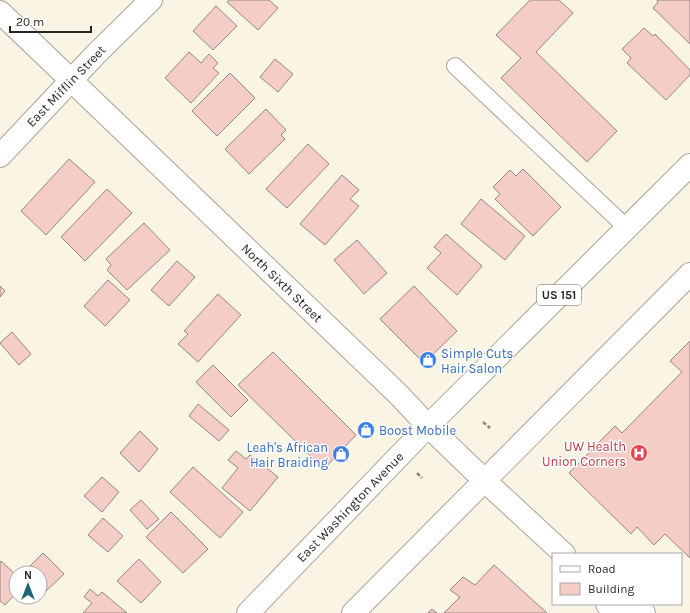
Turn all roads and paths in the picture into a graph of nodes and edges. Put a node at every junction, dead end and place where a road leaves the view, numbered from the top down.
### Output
1 (151, 0) edge
2 (0, 12) edge
3 (455, 66) dead end
4 (71, 81) junction
5 (0, 156) edge
6 (690, 165) edge
7 (627, 228) junction
8 (690, 274) edge
9 (483, 422) dead end
10 (428, 426) junction
11 (490, 428) dead end
12 (416, 472) dead end
13 (422, 478) dead end
14 (485, 482) junction
15 (563, 553) edge
16 (632, 605) edge
17 (248, 613) edge
18 (353, 613) edge
19 (644, 613) edge

1 - 4 main road, East Mifflin Street
2 - 4 main road, North Sixth Street
3 - 7 lane
4 - 5 main road, East Mifflin Street
4 - 10 main road, North Sixth Street
6 - 7 main road, East Washington Avenue / US 151
7 - 10 main road, East Washington Avenue / US 151
8 - 14 main road
9 - 11 path
10 - 14 main road, North Sixth Street
10 - 17 main road, East Washington Avenue / US 151
12 - 13 path
14 - 15 main road, North Sixth Street
14 - 18 main road
16 - 19 main road

